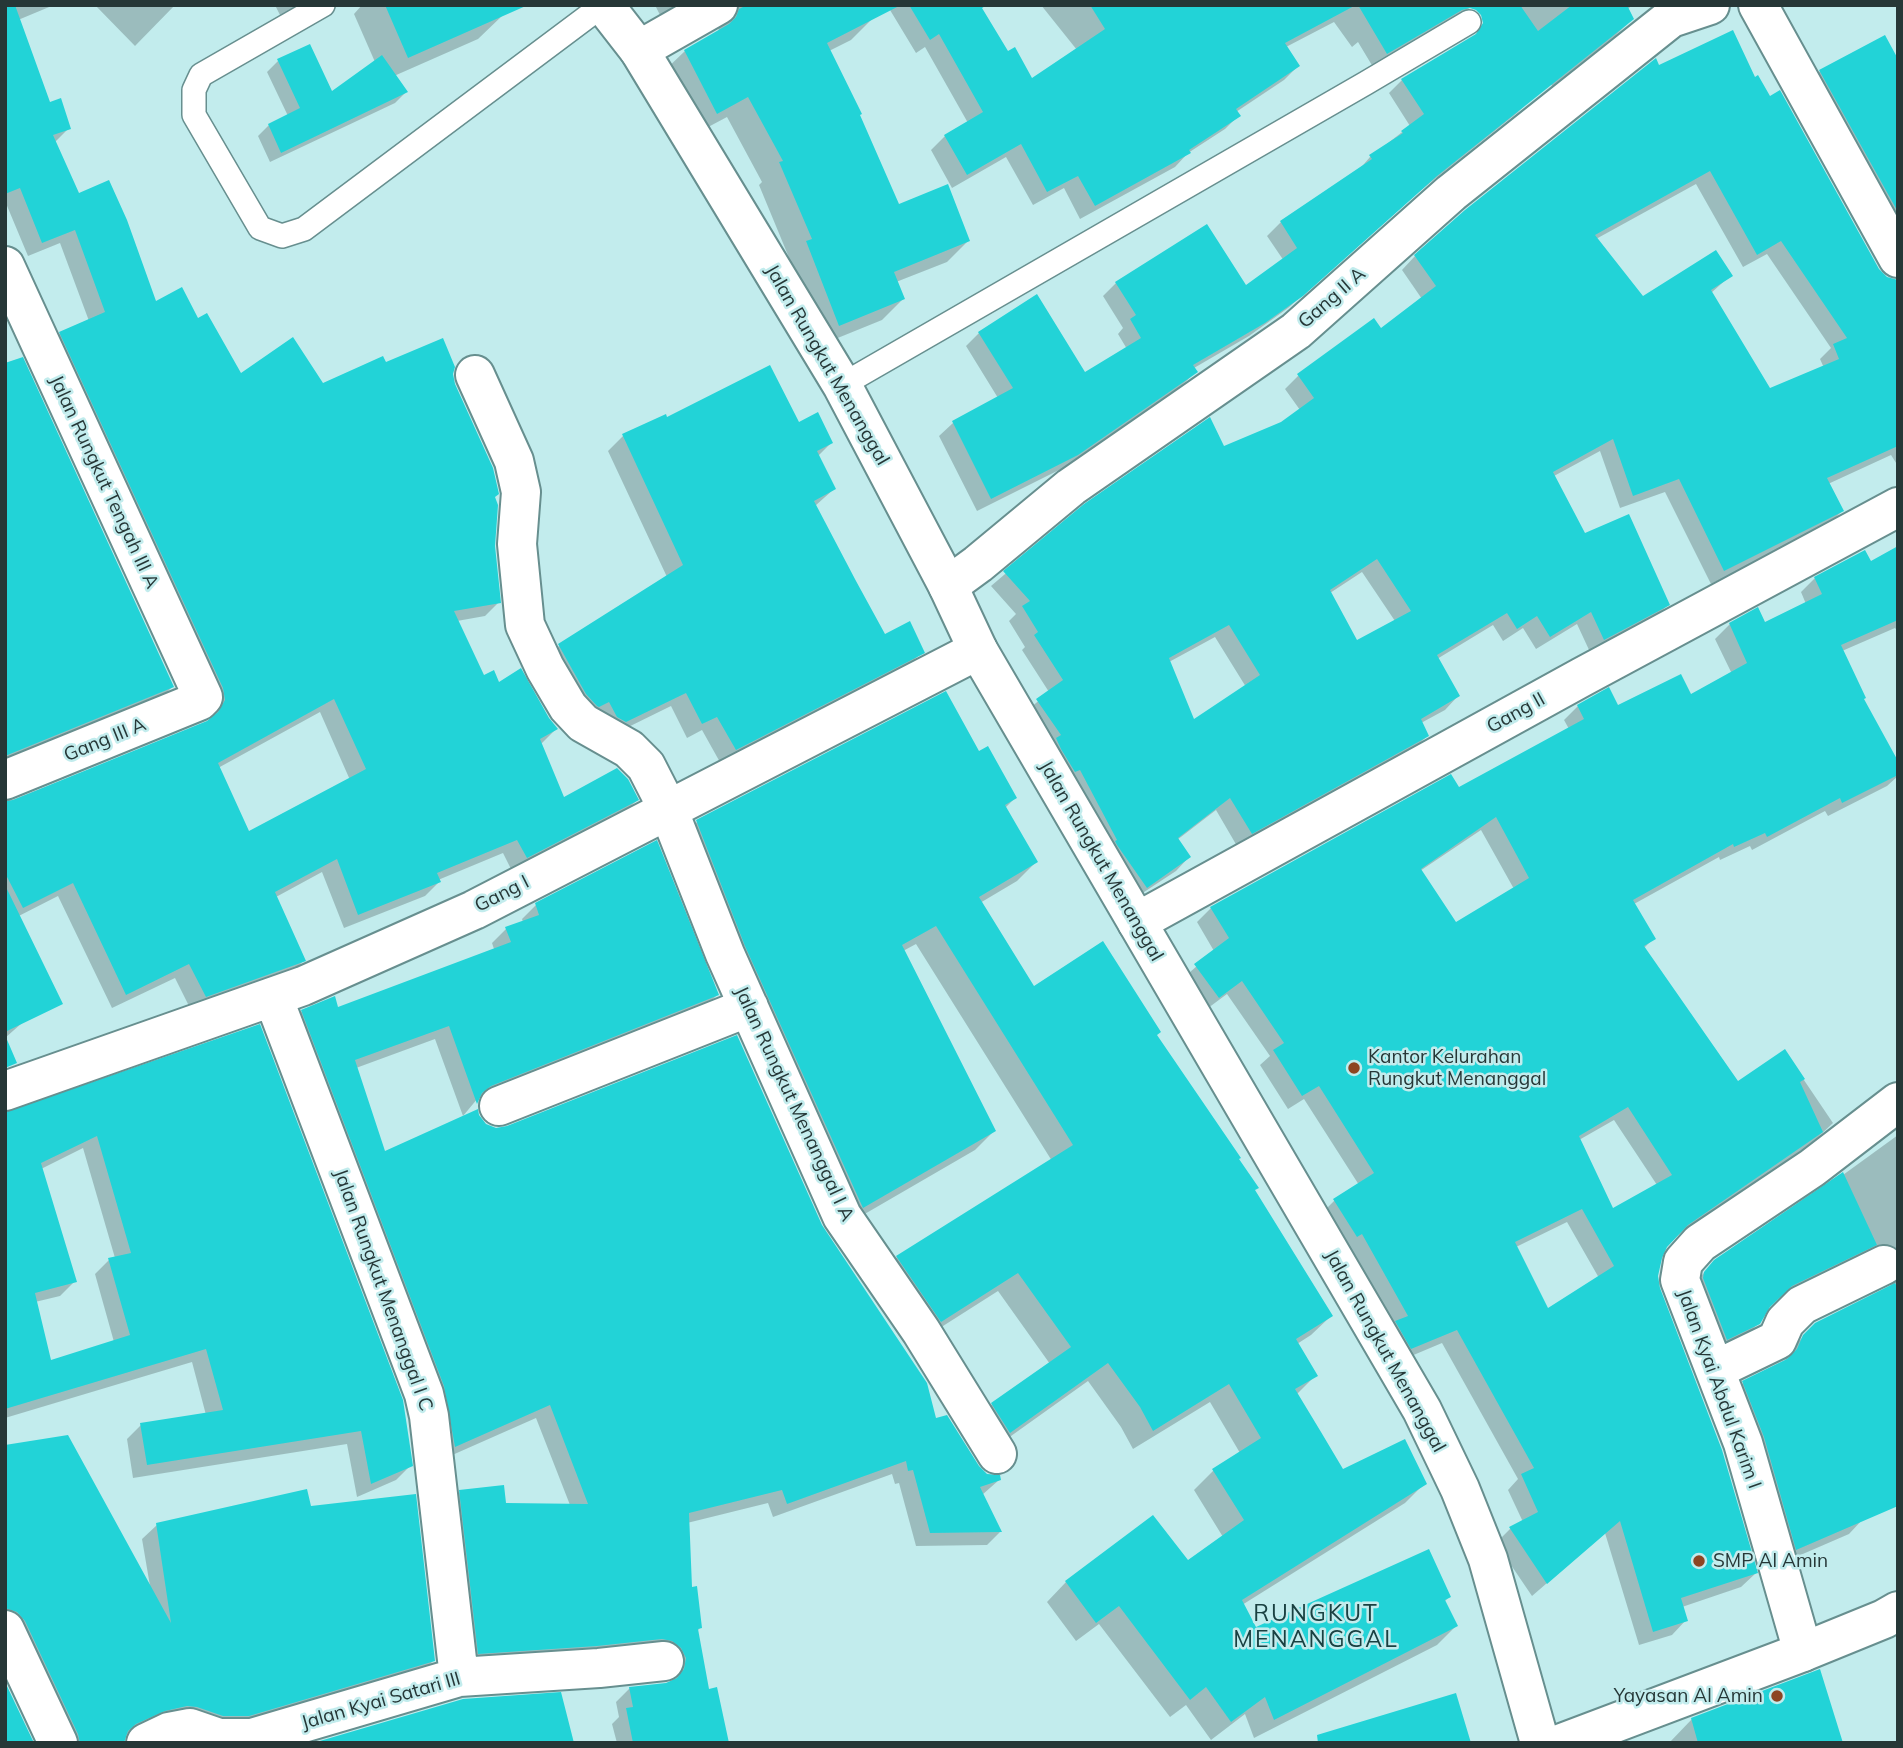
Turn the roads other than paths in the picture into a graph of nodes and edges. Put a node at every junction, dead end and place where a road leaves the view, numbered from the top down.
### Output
1 (323, 5) edge
2 (604, 5) edge
3 (718, 5) edge
4 (1710, 5) edge
5 (1758, 5) edge
6 (1668, 12) edge
7 (1469, 22) dead end
8 (639, 50) junction
9 (1898, 258) edge
10 (5, 266) edge
11 (475, 375) dead end
12 (842, 384) junction
13 (1898, 507) edge
14 (948, 586) junction
15 (978, 650) junction
16 (202, 697) joint
17 (5, 780) edge
18 (667, 809) junction
19 (1137, 922) junction
20 (273, 997) junction
21 (749, 1007) junction
22 (5, 1091) edge
23 (1898, 1102) edge
24 (499, 1106) dead end
25 (1884, 1265) dead end
26 (1715, 1370) junction
27 (997, 1454) dead end
28 (1898, 1611) edge
29 (5, 1630) edge
30 (1803, 1652) junction
31 (664, 1661) dead end
32 (459, 1677) junction
33 (219, 1740) edge
34 (58, 1743) edge
35 (146, 1743) edge
36 (1540, 1743) edge
37 (1562, 1743) edge

1 - 2 lane
2 - 8 street, Jalan Rungkut Menanggal
3 - 8 street
4 - 6 street, Gang II A
5 - 9 street
6 - 14 street, Gang II A
7 - 12 lane
8 - 12 street, Jalan Rungkut Menanggal
10 - 16 street, Jalan Rungkut Tengah III A
11 - 18 street, Jalan Rungkut Menanggal I A
12 - 14 street, Jalan Rungkut Menanggal
13 - 19 street, Gang II
14 - 15 street, Jalan Rungkut Menanggal
15 - 18 street, Gang I
15 - 19 street, Jalan Rungkut Menanggal
16 - 17 street, Gang III A
18 - 20 street, Gang I
18 - 21 street, Jalan Rungkut Menanggal I A
19 - 36 street, Jalan Rungkut Menanggal
20 - 22 street, Gang I
20 - 32 street, Jalan Rungkut Menanggal I C
21 - 24 street
21 - 27 street, Jalan Rungkut Menanggal I A
23 - 26 street, Jalan Kyai Abdul Karim I
25 - 26 street
26 - 30 street, Jalan Kyai Abdul Karim I
28 - 30 street
29 - 34 street
30 - 37 street
31 - 32 street, Jalan Kyai Satari III
32 - 33 street, Jalan Kyai Satari III
33 - 35 street, Jalan Kyai Satari III

